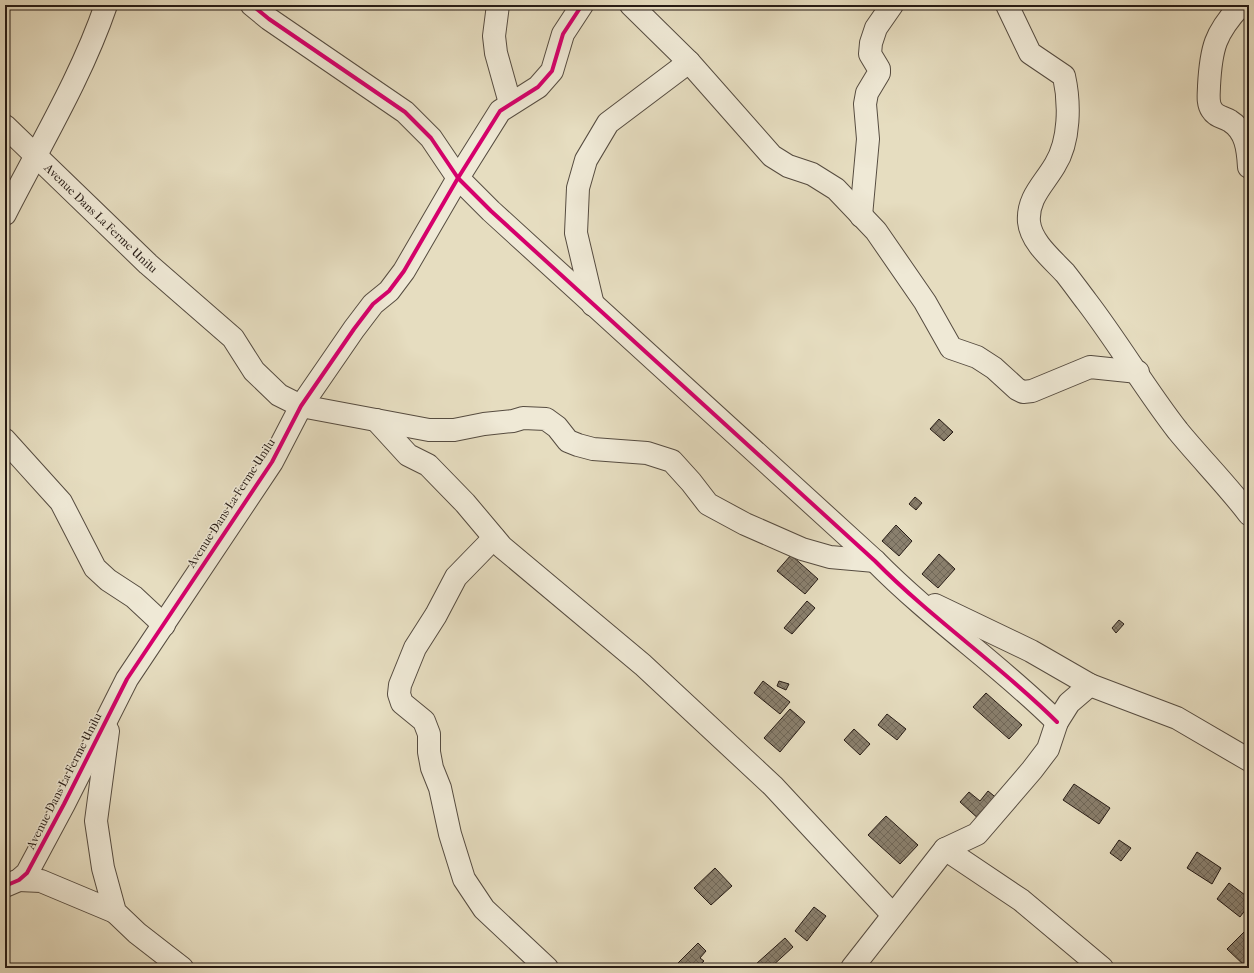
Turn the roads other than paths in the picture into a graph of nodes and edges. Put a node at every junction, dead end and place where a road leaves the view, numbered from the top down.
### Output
1 (106, 5) edge
2 (252, 5) edge
3 (498, 5) edge
4 (582, 5) edge
5 (631, 5) edge
6 (892, 5) edge
7 (1007, 5) edge
8 (1240, 5) edge
9 (689, 62) junction
10 (510, 103) junction
11 (5, 126) edge
12 (34, 156) junction
13 (1249, 167) edge
14 (458, 178) junction
15 (5, 214) edge
16 (861, 216) junction
17 (593, 305) junction
18 (1138, 372) junction
19 (302, 406) junction
20 (376, 420) junction
21 (5, 440) edge
22 (1249, 514) edge
23 (494, 538) junction
24 (874, 561) junction
25 (903, 590) junction
26 (164, 625) junction
27 (1090, 685) junction
28 (110, 714) junction
29 (1057, 722) junction
30 (1249, 760) edge
31 (945, 849) junction
32 (12, 883) edge
33 (115, 912) junction
34 (893, 915) junction
35 (182, 968) edge
36 (547, 968) edge
37 (852, 968) edge
38 (1102, 968) edge

1 - 12 street
2 - 14 street
3 - 10 street
4 - 10 street, Avenue Dans La Ferme Unilu
5 - 9 street
6 - 16 street
7 - 18 street
8 - 13 street
9 - 16 street
9 - 17 street
10 - 14 street, Avenue Dans La Ferme Unilu
11 - 12 street, Avenue Dans La Ferme Unilu
12 - 15 street
12 - 19 street, Avenue Dans La Ferme Unilu
14 - 17 street
14 - 19 street, Avenue Dans La Ferme Unilu
16 - 18 street
17 - 24 street
18 - 22 street
19 - 20 street
19 - 26 street, Avenue Dans La Ferme Unilu
20 - 23 street
20 - 24 street
21 - 26 street
23 - 34 street
23 - 36 street
24 - 25 street
25 - 27 street
25 - 29 street
26 - 28 street, Avenue Dans La Ferme Unilu
27 - 29 street
27 - 30 street
28 - 32 street, Avenue Dans La Ferme Unilu
28 - 33 street
29 - 31 street
31 - 34 street
31 - 38 street
32 - 33 street
33 - 35 street
34 - 37 street

